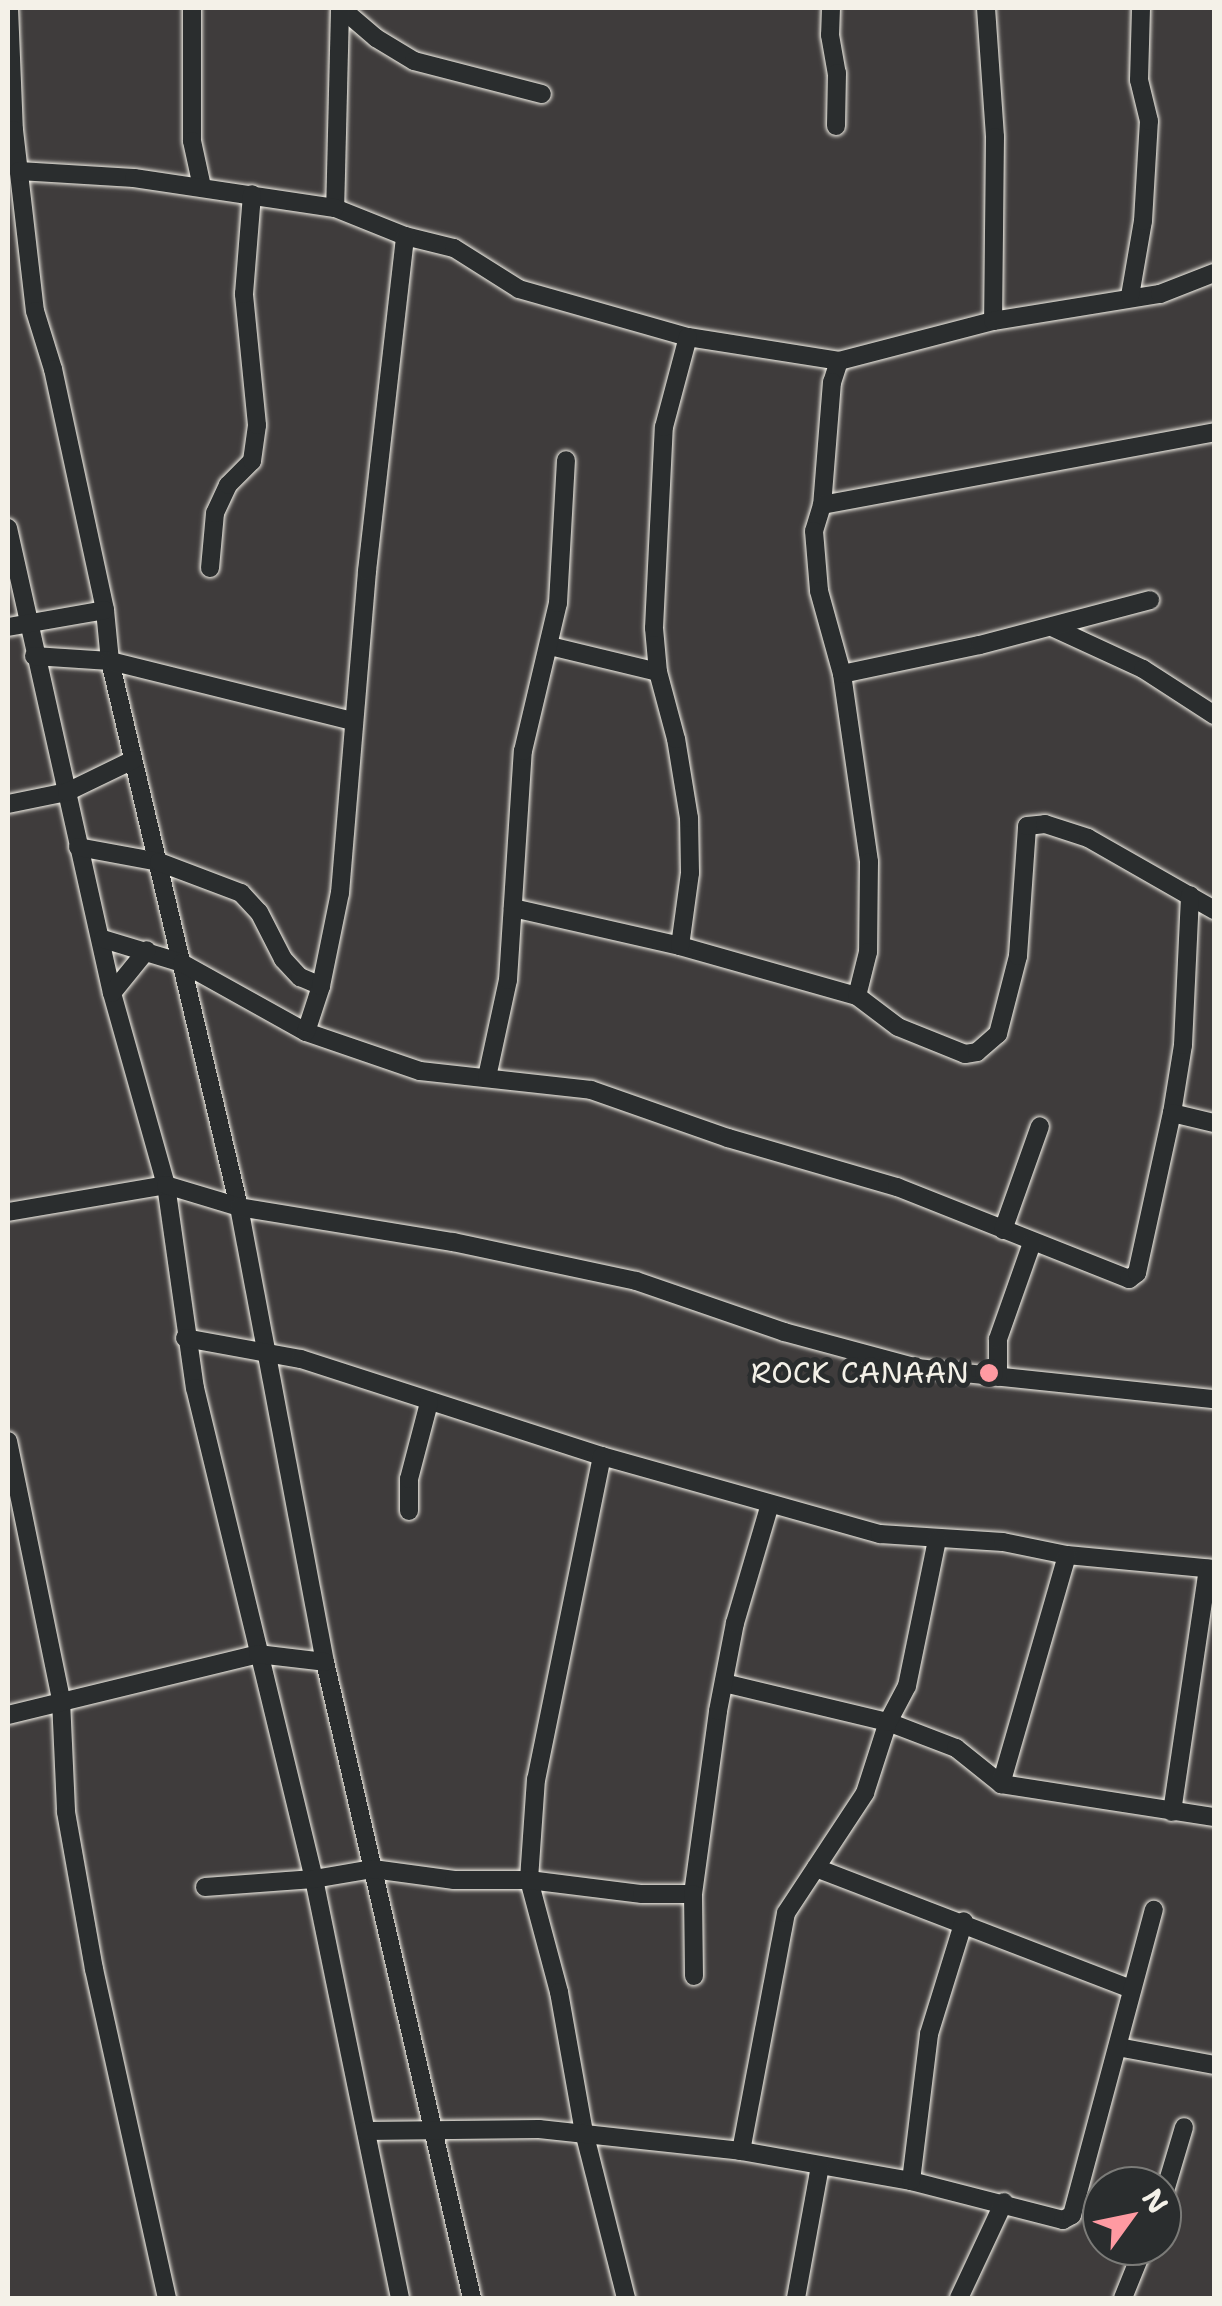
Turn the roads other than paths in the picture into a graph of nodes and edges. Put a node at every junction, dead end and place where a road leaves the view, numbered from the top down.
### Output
1 (9, 8) edge
2 (192, 8) edge
3 (831, 8) edge
4 (986, 8) edge
5 (1141, 8) edge
6 (340, 9) edge
7 (542, 94) dead end
8 (836, 126) dead end
9 (11, 129) edge
10 (19, 171) junction
11 (202, 187) junction
12 (252, 194) junction
13 (335, 208) junction
14 (405, 236) junction
15 (1214, 273) edge
16 (1130, 296) junction
17 (993, 321) junction
18 (688, 337) junction
19 (839, 361) junction
20 (1214, 432) edge
21 (566, 460) dead end
22 (822, 505) junction
23 (8, 528) edge
24 (210, 568) dead end
25 (1150, 600) dead end
26 (105, 610) junction
27 (29, 626) junction
28 (8, 627) edge
29 (1052, 627) junction
30 (550, 646) junction
31 (34, 656) junction
32 (110, 661) junction
33 (658, 672) junction
34 (842, 674) junction
35 (1214, 716) edge
36 (353, 721) junction
37 (133, 760) junction
38 (67, 792) junction
39 (8, 804) edge
40 (78, 847) junction
41 (160, 862) junction
42 (1190, 895) junction
43 (513, 908) junction
44 (1214, 910) edge
45 (103, 939) junction
46 (680, 946) junction
47 (148, 950) junction
48 (182, 963) junction
49 (321, 986) junction
50 (112, 993) junction
51 (857, 996) junction
52 (306, 1032) junction
53 (486, 1077) junction
54 (1172, 1112) junction
55 (1214, 1124) edge
56 (1040, 1126) dead end
57 (166, 1185) junction
58 (240, 1207) junction
59 (8, 1212) edge
60 (1003, 1230) junction
61 (1032, 1244) junction
62 (185, 1338) junction
63 (269, 1351) junction
64 (998, 1377) junction
65 (1214, 1399) edge
66 (429, 1403) junction
67 (8, 1441) edge
68 (602, 1456) junction
69 (770, 1504) junction
70 (409, 1511) dead end
71 (936, 1540) junction
72 (1067, 1554) junction
73 (1211, 1569) edge
74 (258, 1654) junction
75 (326, 1662) junction
76 (724, 1682) junction
77 (61, 1700) junction
78 (8, 1715) edge
79 (888, 1722) junction
80 (1001, 1784) junction
81 (1172, 1812) junction
82 (1214, 1817) edge
83 (816, 1868) junction
84 (371, 1871) junction
85 (314, 1879) junction
86 (528, 1880) junction
87 (205, 1887) dead end
88 (693, 1894) junction
89 (1154, 1910) dead end
90 (964, 1922) junction
91 (694, 1976) dead end
92 (1132, 1989) junction
93 (1118, 2047) junction
94 (1214, 2065) edge
95 (1184, 2127) dead end
96 (366, 2131) junction
97 (584, 2132) junction
98 (437, 2134) junction
99 (747, 2146) junction
100 (820, 2166) junction
101 (1172, 2166) edge
102 (911, 2182) junction
103 (1004, 2202) junction
104 (1136, 2266) edge
105 (167, 2298) edge
106 (400, 2298) edge
107 (472, 2298) edge
108 (626, 2298) edge
109 (796, 2298) edge
110 (959, 2298) edge
111 (1123, 2298) edge

1 - 9 street
2 - 11 street
3 - 8 street
4 - 17 street
5 - 16 street
6 - 7 street
6 - 13 street
9 - 10 street
10 - 11 street
10 - 26 street
11 - 12 street
12 - 13 street
12 - 24 street
13 - 14 street
14 - 18 street
14 - 36 street
15 - 16 street
16 - 17 street
17 - 19 street
18 - 19 street
18 - 33 street
19 - 22 street
20 - 22 street
21 - 30 street
22 - 34 street
23 - 27 street
25 - 29 street
26 - 27 street
26 - 32 street
27 - 28 street
27 - 31 street
29 - 34 street
29 - 35 street
30 - 33 street
30 - 43 street
31 - 32 street
31 - 38 street
32 - 36 street
32 - 37 street
33 - 46 street
34 - 51 street
36 - 49 street
37 - 38 street
37 - 41 street
38 - 39 street
38 - 40 street
40 - 41 street
40 - 45 street
41 - 48 street
41 - 49 street
42 - 44 street
42 - 51 street
42 - 54 street
43 - 46 street
43 - 53 street
45 - 47 street
45 - 50 street
46 - 51 street
47 - 48 street
47 - 50 street
48 - 52 street
48 - 58 street
49 - 52 street
50 - 57 street
52 - 53 street
53 - 60 street
54 - 55 street
54 - 61 street
56 - 60 street
57 - 58 street
57 - 59 street
57 - 62 street
58 - 63 street
58 - 64 street
60 - 61 street
61 - 64 street
62 - 63 street
62 - 74 street
63 - 66 street
63 - 75 street
64 - 65 street
66 - 68 street
66 - 70 street
67 - 77 street
68 - 69 street
68 - 86 street
69 - 71 street
69 - 76 street
71 - 72 street
71 - 79 street
72 - 73 street
72 - 80 street
73 - 81 street
74 - 75 street
74 - 77 street
74 - 85 street
75 - 84 street
76 - 79 street
76 - 88 street
77 - 78 street
77 - 105 street
79 - 80 street
79 - 83 street
80 - 81 street
81 - 82 street
83 - 90 street
83 - 99 street
84 - 85 street
84 - 86 street
84 - 98 street
85 - 87 street
85 - 96 street
86 - 88 street
86 - 97 street
88 - 91 street
89 - 92 street
90 - 92 street
90 - 102 street
92 - 93 street
93 - 94 street
93 - 103 street
95 - 101 street
96 - 98 street
96 - 106 street
97 - 98 street
97 - 99 street
97 - 108 street
98 - 107 street
99 - 100 street
100 - 102 street
100 - 109 street
102 - 103 street
103 - 110 street
104 - 111 street

